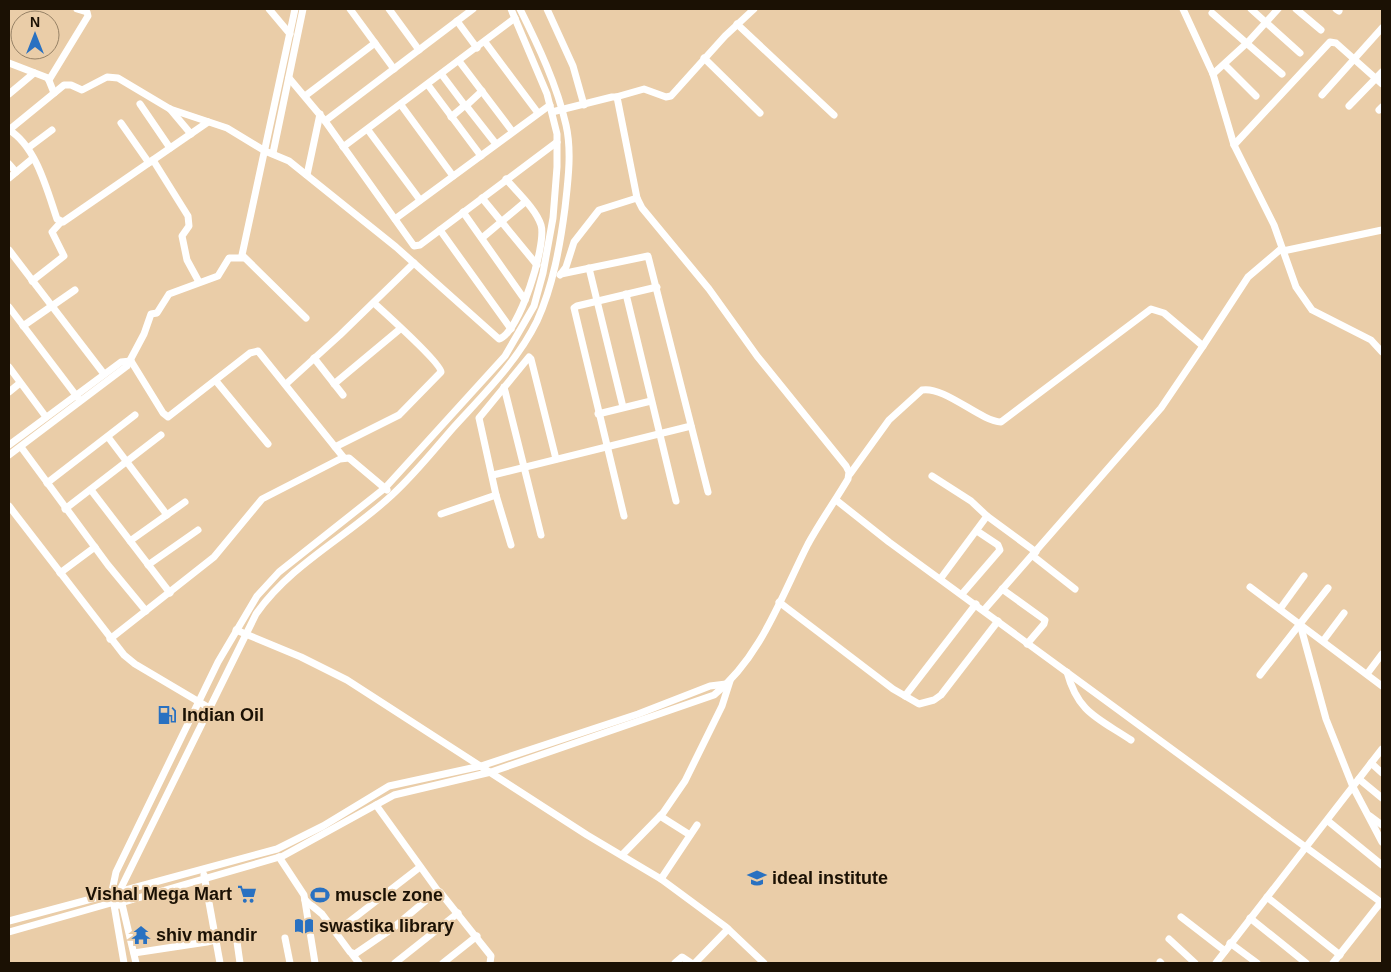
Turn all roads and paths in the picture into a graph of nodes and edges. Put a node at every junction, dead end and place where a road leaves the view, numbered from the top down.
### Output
1 (77, 9) edge
2 (269, 9) edge
3 (295, 9) edge
4 (303, 9) edge
5 (350, 9) edge
6 (389, 9) edge
7 (458, 9) edge
8 (473, 9) edge
9 (511, 9) edge
10 (520, 9) edge
11 (547, 9) edge
12 (754, 9) edge
13 (1183, 9) edge
14 (1251, 9) edge
15 (1278, 9) edge
16 (1296, 9) edge
17 (1212, 13) dead end
18 (460, 18) junction
19 (515, 18) junction
20 (1266, 21) junction
21 (737, 24) junction
22 (1382, 28) edge
23 (1321, 30) dead end
24 (290, 34) junction
25 (485, 42) junction
26 (1248, 42) junction
27 (375, 44) junction
28 (476, 48) junction
29 (419, 50) junction
30 (1300, 53) dead end
31 (704, 58) junction
32 (1354, 59) junction
33 (459, 61) junction
34 (9, 62) edge
35 (1225, 65) junction
36 (394, 69) junction
37 (1382, 72) edge
38 (34, 73) junction
39 (1213, 74) junction
40 (1282, 74) dead end
41 (442, 75) junction
42 (289, 78) junction
43 (49, 80) junction
44 (1379, 82) edge
45 (428, 86) junction
46 (482, 91) junction
47 (54, 93) junction
48 (9, 94) edge
49 (1322, 95) dead end
50 (306, 96) junction
51 (616, 96) junction
52 (1256, 96) dead end
53 (140, 104) dead end
54 (401, 105) junction
55 (465, 105) junction
56 (584, 105) junction
57 (1349, 106) dead end
58 (170, 109) junction
59 (551, 109) junction
60 (562, 110) junction
61 (538, 113) junction
62 (760, 113) dead end
63 (320, 114) junction
64 (834, 115) dead end
65 (451, 117) junction
66 (325, 121) junction
67 (208, 122) junction
68 (121, 124) dead end
69 (9, 130) edge
70 (52, 130) dead end
71 (368, 130) junction
72 (512, 132) junction
73 (190, 134) junction
74 (557, 142) junction
75 (496, 144) junction
76 (1234, 145) junction
77 (343, 147) junction
78 (28, 148) junction
79 (170, 148) junction
80 (265, 151) junction
81 (273, 153) junction
82 (481, 156) junction
83 (32, 159) junction
84 (151, 162) junction
85 (9, 164) edge
86 (16, 172) junction
87 (307, 175) junction
88 (453, 176) junction
89 (9, 178) edge
90 (506, 179) junction
91 (482, 198) junction
92 (637, 198) junction
93 (420, 200) junction
94 (525, 202) junction
95 (463, 212) junction
96 (395, 219) junction
97 (502, 221) junction
98 (61, 222) junction
99 (440, 230) junction
100 (1382, 230) edge
101 (482, 238) junction
102 (9, 250) edge
103 (1283, 250) junction
104 (244, 258) junction
105 (414, 262) junction
106 (536, 263) junction
107 (589, 268) junction
108 (543, 273) junction
109 (561, 274) junction
110 (552, 277) junction
111 (32, 281) junction
112 (199, 282) junction
113 (657, 287) junction
114 (75, 290) dead end
115 (626, 294) junction
116 (525, 300) junction
117 (597, 302) junction
118 (374, 303) junction
119 (51, 306) junction
120 (9, 307) edge
121 (306, 318) dead end
122 (23, 326) junction
123 (400, 328) junction
124 (511, 329) junction
125 (1203, 346) junction
126 (1382, 352) edge
127 (314, 358) junction
128 (131, 361) junction
129 (9, 367) edge
130 (104, 374) junction
131 (216, 380) junction
132 (20, 383) junction
133 (286, 384) junction
134 (334, 384) junction
135 (504, 387) junction
136 (9, 392) edge
137 (76, 395) junction
138 (343, 395) dead end
139 (651, 401) junction
140 (81, 402) junction
141 (623, 408) junction
142 (598, 414) junction
143 (135, 415) dead end
144 (46, 417) junction
145 (691, 426) junction
146 (660, 434) junction
147 (160, 435) dead end
148 (108, 437) junction
149 (268, 444) dead end
150 (9, 445) edge
151 (21, 447) junction
152 (336, 447) junction
153 (606, 447) junction
154 (9, 455) edge
155 (344, 458) junction
156 (556, 458) junction
157 (127, 462) junction
158 (525, 466) junction
159 (850, 474) junction
160 (493, 475) junction
161 (932, 476) dead end
162 (47, 483) junction
163 (385, 488) junction
164 (91, 490) junction
165 (708, 492) dead end
166 (392, 495) junction
167 (496, 495) junction
168 (676, 500) dead end
169 (836, 500) junction
170 (185, 502) dead end
171 (9, 506) edge
172 (65, 509) junction
173 (167, 514) junction
174 (441, 514) dead end
175 (624, 516) dead end
176 (987, 516) junction
177 (198, 530) dead end
178 (977, 531) junction
179 (541, 536) dead end
180 (130, 541) junction
181 (511, 545) dead end
182 (95, 548) junction
183 (1035, 554) junction
184 (148, 565) junction
185 (60, 574) junction
186 (1304, 576) dead end
187 (941, 578) junction
188 (1250, 587) dead end
189 (1002, 588) junction
190 (1328, 588) dead end
191 (1075, 589) dead end
192 (170, 593) junction
193 (962, 594) junction
194 (779, 602) junction
195 (976, 604) junction
196 (1280, 609) junction
197 (984, 610) junction
198 (146, 611) junction
199 (1344, 613) dead end
200 (998, 621) junction
201 (1300, 624) junction
202 (236, 630) junction
203 (247, 634) junction
204 (110, 639) junction
205 (1323, 641) junction
206 (1027, 644) junction
207 (1382, 654) edge
208 (1067, 672) junction
209 (1367, 674) junction
210 (1260, 675) dead end
211 (729, 682) junction
212 (1382, 686) edge
213 (905, 696) junction
214 (199, 702) junction
215 (211, 708) junction
216 (1131, 740) dead end
217 (1382, 749) edge
218 (1371, 763) junction
219 (481, 766) junction
220 (491, 772) junction
221 (1382, 772) edge
222 (1359, 780) junction
223 (1353, 787) junction
224 (1382, 798) edge
225 (376, 805) junction
226 (1368, 814) junction
227 (660, 816) junction
228 (1328, 821) junction
229 (697, 825) dead end
230 (1382, 825) edge
231 (690, 834) junction
232 (1382, 842) edge
233 (1307, 848) junction
234 (622, 856) junction
235 (279, 857) junction
236 (1382, 864) edge
237 (420, 867) junction
238 (202, 870) junction
239 (206, 879) junction
240 (661, 879) junction
241 (121, 890) junction
242 (438, 891) junction
243 (111, 892) junction
244 (1267, 897) junction
245 (305, 900) junction
246 (1382, 902) edge
247 (123, 903) junction
248 (113, 904) junction
249 (458, 913) junction
250 (1181, 917) dead end
251 (1250, 918) junction
252 (9, 921) edge
253 (728, 929) junction
254 (9, 932) edge
255 (336, 932) junction
256 (477, 936) junction
257 (216, 938) junction
258 (285, 938) dead end
259 (1169, 939) dead end
260 (1230, 943) junction
261 (1225, 951) junction
262 (134, 953) junction
263 (352, 954) junction
264 (1340, 955) junction
265 (700, 962) edge
266 (124, 963) edge
267 (136, 963) edge
268 (220, 963) edge
269 (240, 963) edge
270 (290, 963) edge
271 (315, 963) edge
272 (353, 963) edge
273 (360, 963) edge
274 (395, 963) edge
275 (443, 963) edge
276 (490, 963) edge
277 (675, 963) edge
278 (691, 963) edge
279 (764, 963) edge
280 (1195, 963) edge
281 (1216, 963) edge
282 (1257, 963) edge
283 (1306, 963) edge
284 (1333, 963) edge

1 - 43 street
2 - 24 street
3 - 24 street
4 - 42 street
5 - 27 street
6 - 29 street
7 - 18 street
8 - 18 street
9 - 19 street
10 - 60 street
11 - 56 street
12 - 21 street
13 - 39 street
14 - 20 street
15 - 20 street
16 - 23 street
17 - 26 street
18 - 28 street
18 - 29 street
19 - 25 street
19 - 59 street
20 - 26 street
20 - 30 street
21 - 31 street
21 - 64 street
22 - 32 street
24 - 80 street
25 - 28 street
25 - 61 street
26 - 35 street
26 - 40 street
27 - 36 street
27 - 50 street
28 - 33 street
29 - 36 street
31 - 51 street
31 - 62 street
32 - 44 street
32 - 49 street
32 - 76 street
33 - 41 street
33 - 46 street
34 - 38 street
35 - 39 street
35 - 52 street
36 - 66 street
37 - 44 street
38 - 43 street
38 - 48 street
39 - 76 street
41 - 45 street
41 - 55 street
42 - 50 street
42 - 81 street
43 - 47 street
44 - 57 street
45 - 54 street
45 - 65 street
46 - 55 street
46 - 72 street
47 - 58 street
47 - 69 street
50 - 63 street
51 - 56 street
51 - 92 street
53 - 79 street
54 - 71 street
54 - 88 street
55 - 65 street
55 - 75 street
56 - 60 street
58 - 67 street
58 - 73 street
59 - 60 street
59 - 61 street
59 - 74 street
60 - 110 street
61 - 72 street
63 - 66 street
63 - 87 street
65 - 82 street
66 - 77 street
67 - 73 street
67 - 80 street
68 - 84 street
69 - 78 street
70 - 78 street
71 - 77 street
71 - 93 street
72 - 75 street
73 - 79 street
74 - 90 street
74 - 108 street
75 - 82 street
76 - 103 street
77 - 96 street
78 - 83 street
79 - 84 street
80 - 81 street
80 - 104 street
81 - 87 street
82 - 88 street
83 - 86 street
83 - 98 street
84 - 98 street
84 - 112 street
85 - 86 street
86 - 89 street
87 - 105 street
88 - 93 street
90 - 91 street
90 - 94 street
91 - 95 street
91 - 97 street
92 - 109 street
92 - 159 street
93 - 96 street
94 - 97 street
94 - 106 street
95 - 99 street
95 - 101 street
96 - 99 street
97 - 101 street
97 - 106 street
98 - 111 street
99 - 124 street
100 - 103 street
101 - 116 street
102 - 111 street
103 - 125 street
103 - 126 street
104 - 112 street
104 - 121 street
105 - 118 street
105 - 124 street
106 - 108 street
106 - 116 street
107 - 109 street
107 - 113 street
107 - 117 street
108 - 110 street
108 - 163 street
109 - 110 street
110 - 166 street
111 - 119 street
112 - 128 street
113 - 115 street
113 - 145 street
114 - 119 street
115 - 117 street
115 - 139 street
116 - 124 street
117 - 141 street
117 - 142 street
118 - 123 street
118 - 127 street
119 - 122 street
119 - 130 street
120 - 122 street
122 - 137 street
123 - 134 street
123 - 152 street
125 - 159 street
125 - 183 street
127 - 133 street
127 - 134 street
128 - 130 street
128 - 131 street
128 - 140 street
129 - 132 street
130 - 137 street
131 - 133 street
131 - 149 street
132 - 136 street
132 - 144 street
133 - 152 street
134 - 138 street
135 - 156 street
135 - 158 street
135 - 160 street
137 - 140 street
137 - 144 street
139 - 141 street
139 - 146 street
140 - 151 street
141 - 142 street
142 - 153 street
143 - 148 street
144 - 150 street
145 - 146 street
145 - 165 street
146 - 153 street
146 - 168 street
147 - 157 street
148 - 157 street
148 - 162 street
151 - 154 street
151 - 162 street
152 - 155 street
153 - 156 street
153 - 175 street
155 - 163 street
155 - 192 street
156 - 158 street
157 - 164 street
157 - 173 street
158 - 160 street
158 - 179 street
159 - 169 street
160 - 167 street
161 - 176 street
162 - 172 street
163 - 166 street
163 - 202 street
164 - 172 street
164 - 180 street
166 - 203 street
167 - 174 street
167 - 181 street
169 - 187 street
169 - 194 street
170 - 173 street
171 - 185 street
172 - 182 street
173 - 180 street
176 - 178 street
176 - 183 street
177 - 184 street
178 - 187 street
178 - 193 street
180 - 184 street
182 - 185 street
182 - 198 street
183 - 189 street
183 - 191 street
184 - 192 street
185 - 204 street
186 - 196 street
187 - 193 street
188 - 196 street
189 - 197 street
189 - 206 street
190 - 201 street
192 - 198 street
193 - 195 street
194 - 211 street
194 - 213 street
195 - 197 street
195 - 213 street
196 - 201 street
197 - 200 street
198 - 204 street
199 - 205 street
200 - 206 street
200 - 213 street
201 - 205 street
201 - 210 street
201 - 223 street
202 - 203 street
202 - 214 street
203 - 215 street
203 - 219 street
204 - 214 street
205 - 209 street
206 - 208 street
207 - 209 street
208 - 216 street
208 - 233 street
209 - 212 street
211 - 219 street
211 - 220 street
211 - 227 street
214 - 215 street
214 - 243 street
215 - 241 street
217 - 218 street
218 - 221 street
218 - 222 street
219 - 220 street
219 - 238 street
220 - 225 street
220 - 234 street
222 - 223 street
222 - 224 street
223 - 226 street
223 - 228 street
225 - 235 street
225 - 237 street
226 - 230 street
226 - 232 street
227 - 231 street
227 - 234 street
228 - 233 street
228 - 236 street
229 - 231 street
231 - 240 street
233 - 244 street
233 - 246 street
234 - 240 street
235 - 239 street
235 - 245 street
237 - 242 street
237 - 255 street
238 - 239 street
238 - 241 street
239 - 247 street
239 - 257 street
240 - 253 street
241 - 243 street
241 - 247 street
242 - 249 street
242 - 263 street
243 - 248 street
243 - 252 street
244 - 251 street
244 - 264 street
245 - 255 street
245 - 271 street
246 - 264 street
247 - 248 street
247 - 262 street
248 - 254 street
248 - 266 street
249 - 256 street
249 - 274 street
250 - 261 street
251 - 260 street
251 - 283 street
253 - 265 street
253 - 279 street
255 - 263 street
256 - 275 street
256 - 276 street
257 - 262 street
257 - 268 street
257 - 269 street
258 - 270 street
259 - 280 street
260 - 261 street
260 - 282 street
261 - 281 street
262 - 267 street
263 - 272 street
263 - 273 street
264 - 284 street
277 - 278 street

